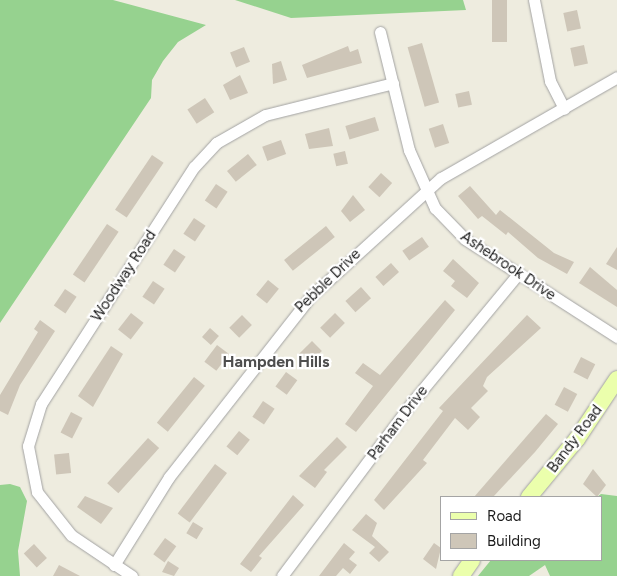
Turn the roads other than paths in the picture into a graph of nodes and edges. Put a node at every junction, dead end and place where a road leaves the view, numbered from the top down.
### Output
1 (534, 0) edge
2 (380, 32) dead end
3 (617, 77) edge
4 (392, 83) junction
5 (564, 109) junction
6 (425, 190) junction
7 (519, 274) junction
8 (617, 337) edge
9 (617, 379) edge
10 (530, 496) edge
11 (471, 561) edge
12 (114, 565) junction
13 (132, 576) edge
14 (282, 576) edge
15 (462, 576) edge

1 - 5 street
2 - 4 street, Ashebrook Drive
3 - 5 street, Pebble Drive
4 - 6 street, Ashebrook Drive
4 - 12 street, Woodway Road
5 - 6 street, Pebble Drive
6 - 7 street, Ashebrook Drive
6 - 12 street, Pebble Drive
7 - 8 street, Ashebrook Drive
7 - 14 street, Parham Drive
9 - 10 street, Bandy Road
11 - 15 street
12 - 13 street

